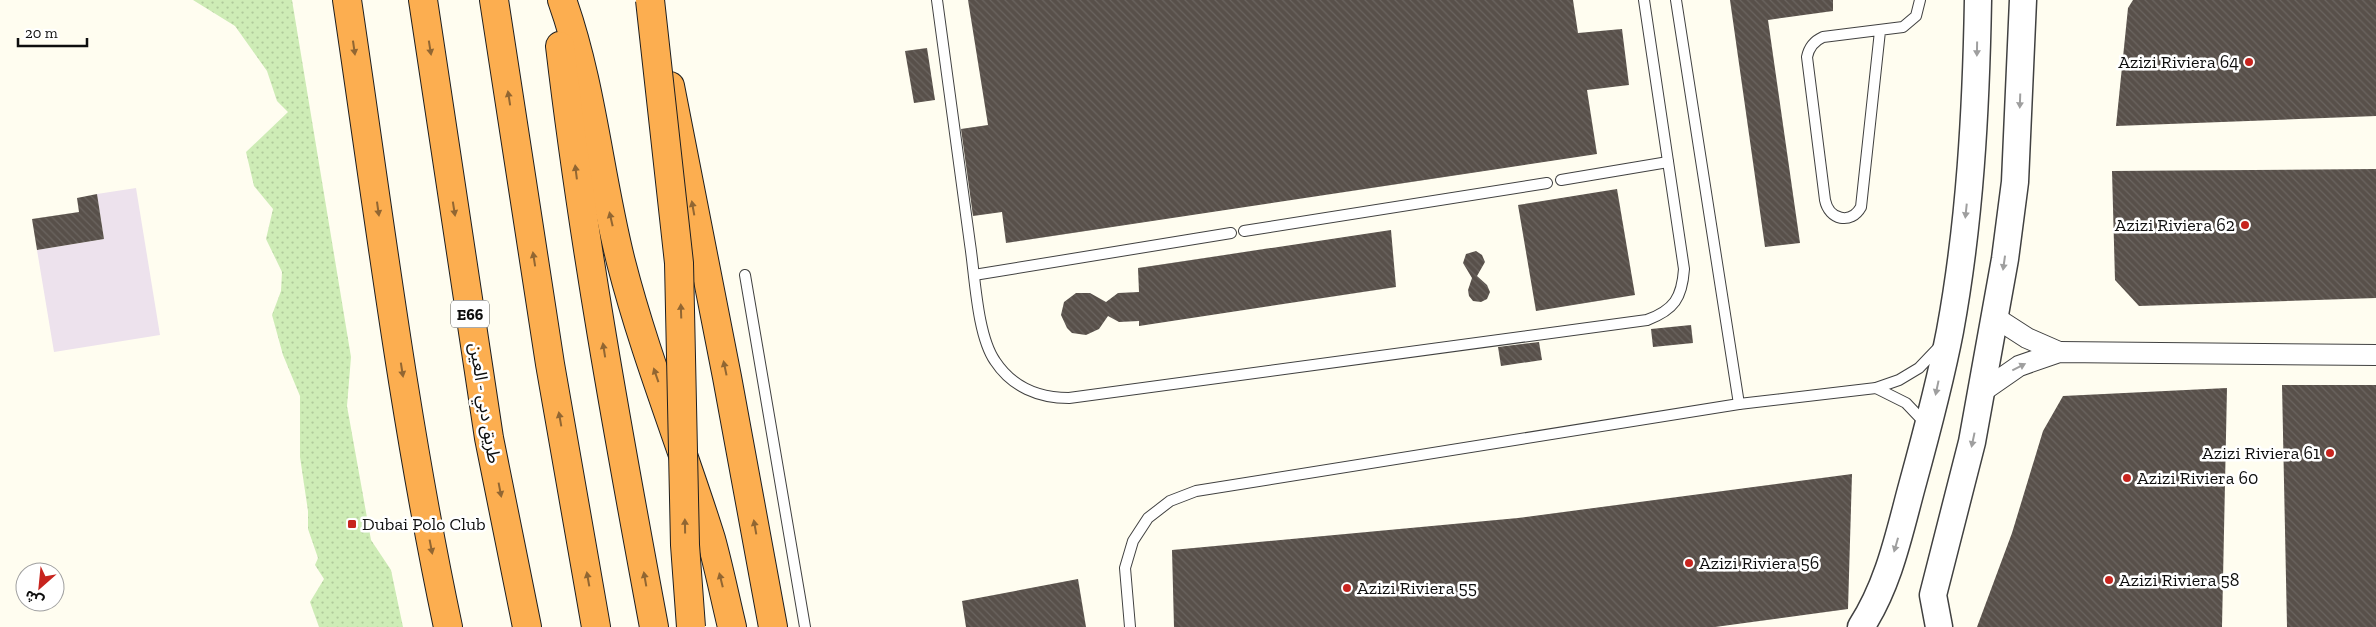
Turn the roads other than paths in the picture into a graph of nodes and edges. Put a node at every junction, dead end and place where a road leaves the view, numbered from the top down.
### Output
1 (347, 0) edge
2 (423, 0) edge
3 (494, 0) edge
4 (558, 0) edge
5 (562, 0) edge
6 (650, 0) edge
7 (937, 0) edge
8 (1644, 0) edge
9 (1676, 0) edge
10 (1920, 0) edge
11 (1978, 0) edge
12 (2023, 0) edge
13 (1880, 31) junction
14 (656, 48) junction
15 (1668, 162) junction
16 (1561, 180) dead end
17 (1547, 183) dead end
18 (1244, 231) dead end
19 (1231, 233) dead end
20 (745, 275) dead end
21 (974, 275) junction
22 (1996, 318) junction
23 (1950, 330) junction
24 (2059, 352) junction
25 (2376, 355) edge
26 (1876, 388) junction
27 (1983, 391) junction
28 (1739, 404) junction
29 (1928, 427) junction
30 (448, 627) edge
31 (527, 627) edge
32 (596, 627) edge
33 (654, 627) edge
34 (691, 627) edge
35 (732, 627) edge
36 (773, 627) edge
37 (805, 627) edge
38 (1130, 627) edge
39 (1861, 627) edge
40 (1939, 627) edge

1 -> 30 highway
2 -> 31 highway, طريق دبي - العين / E66
32 -> 3 highway
33 -> 4 highway
35 -> 5 highway
6 - 14 highway, bridge
7 - 21 lane
8 - 15 lane
9 - 28 lane
10 - 13 lane
11 -> 23 street
12 -> 22 street
13 - 13 lane
34 -> 14 highway, bridge
36 -> 14 highway, bridge
15 - 16 lane
15 - 21 lane
17 - 18 lane
19 - 21 lane
20 - 37 lane
22 - 24 street
22 - 27 street
23 - 26 lane
23 -> 29 street
24 - 25 street
27 -> 24 street
26 - 28 lane
26 - 29 lane
27 -> 40 street
28 - 38 lane
29 -> 39 street

